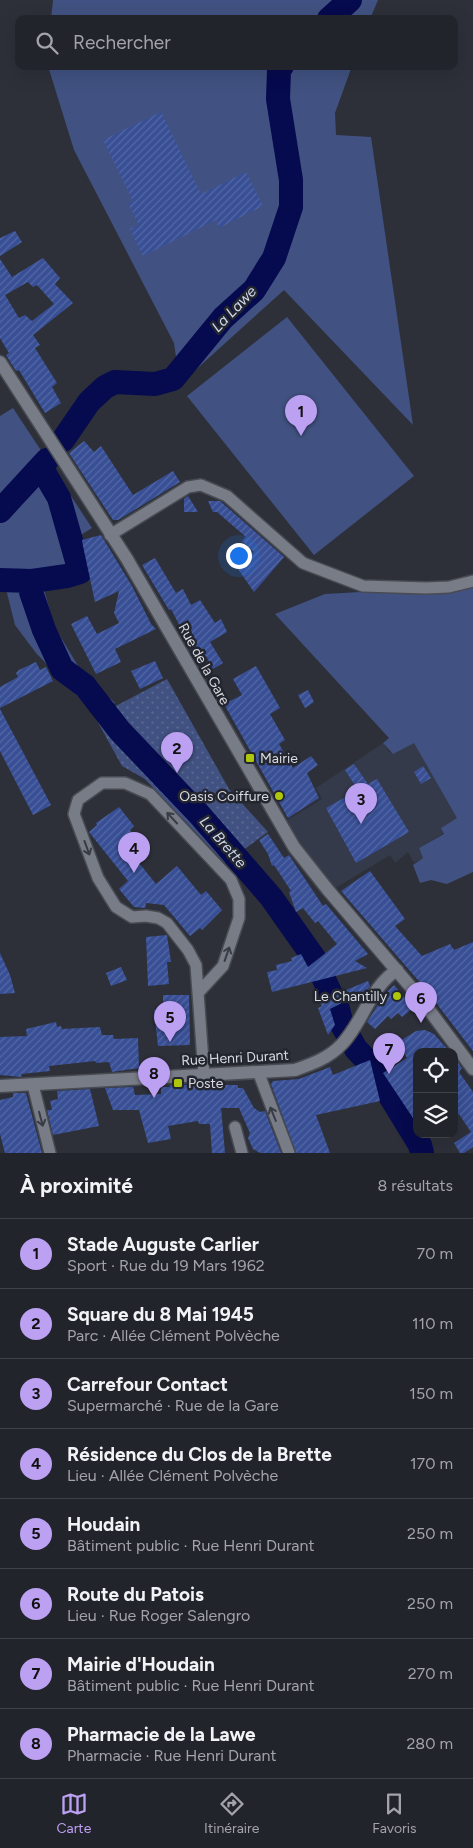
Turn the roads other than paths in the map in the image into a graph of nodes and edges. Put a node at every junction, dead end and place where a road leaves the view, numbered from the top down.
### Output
1 (0, 362) edge
2 (110, 535) junction
3 (473, 582) edge
4 (397, 970) junction
5 (199, 992) junction
6 (473, 1069) edge
7 (259, 1074) junction
8 (204, 1075) junction
9 (33, 1085) junction
10 (0, 1086) edge
11 (235, 1127) dead end
12 (50, 1153) edge
13 (242, 1153) edge
14 (289, 1153) edge

1 - 2 main road, Rue de la Gare
2 - 3 street
2 - 4 main road, Rue de la Gare
4 - 6 main road, Rue de la Gare
4 - 7 main road, Rue Henri Durant
5 -> 5 street
5 - 8 street
7 - 8 main road, Rue Henri Durant
14 -> 7 street
8 - 9 main road, Rue Henri Durant
9 - 10 main road, Rue Henri Durant
9 -> 12 street
11 - 13 street

